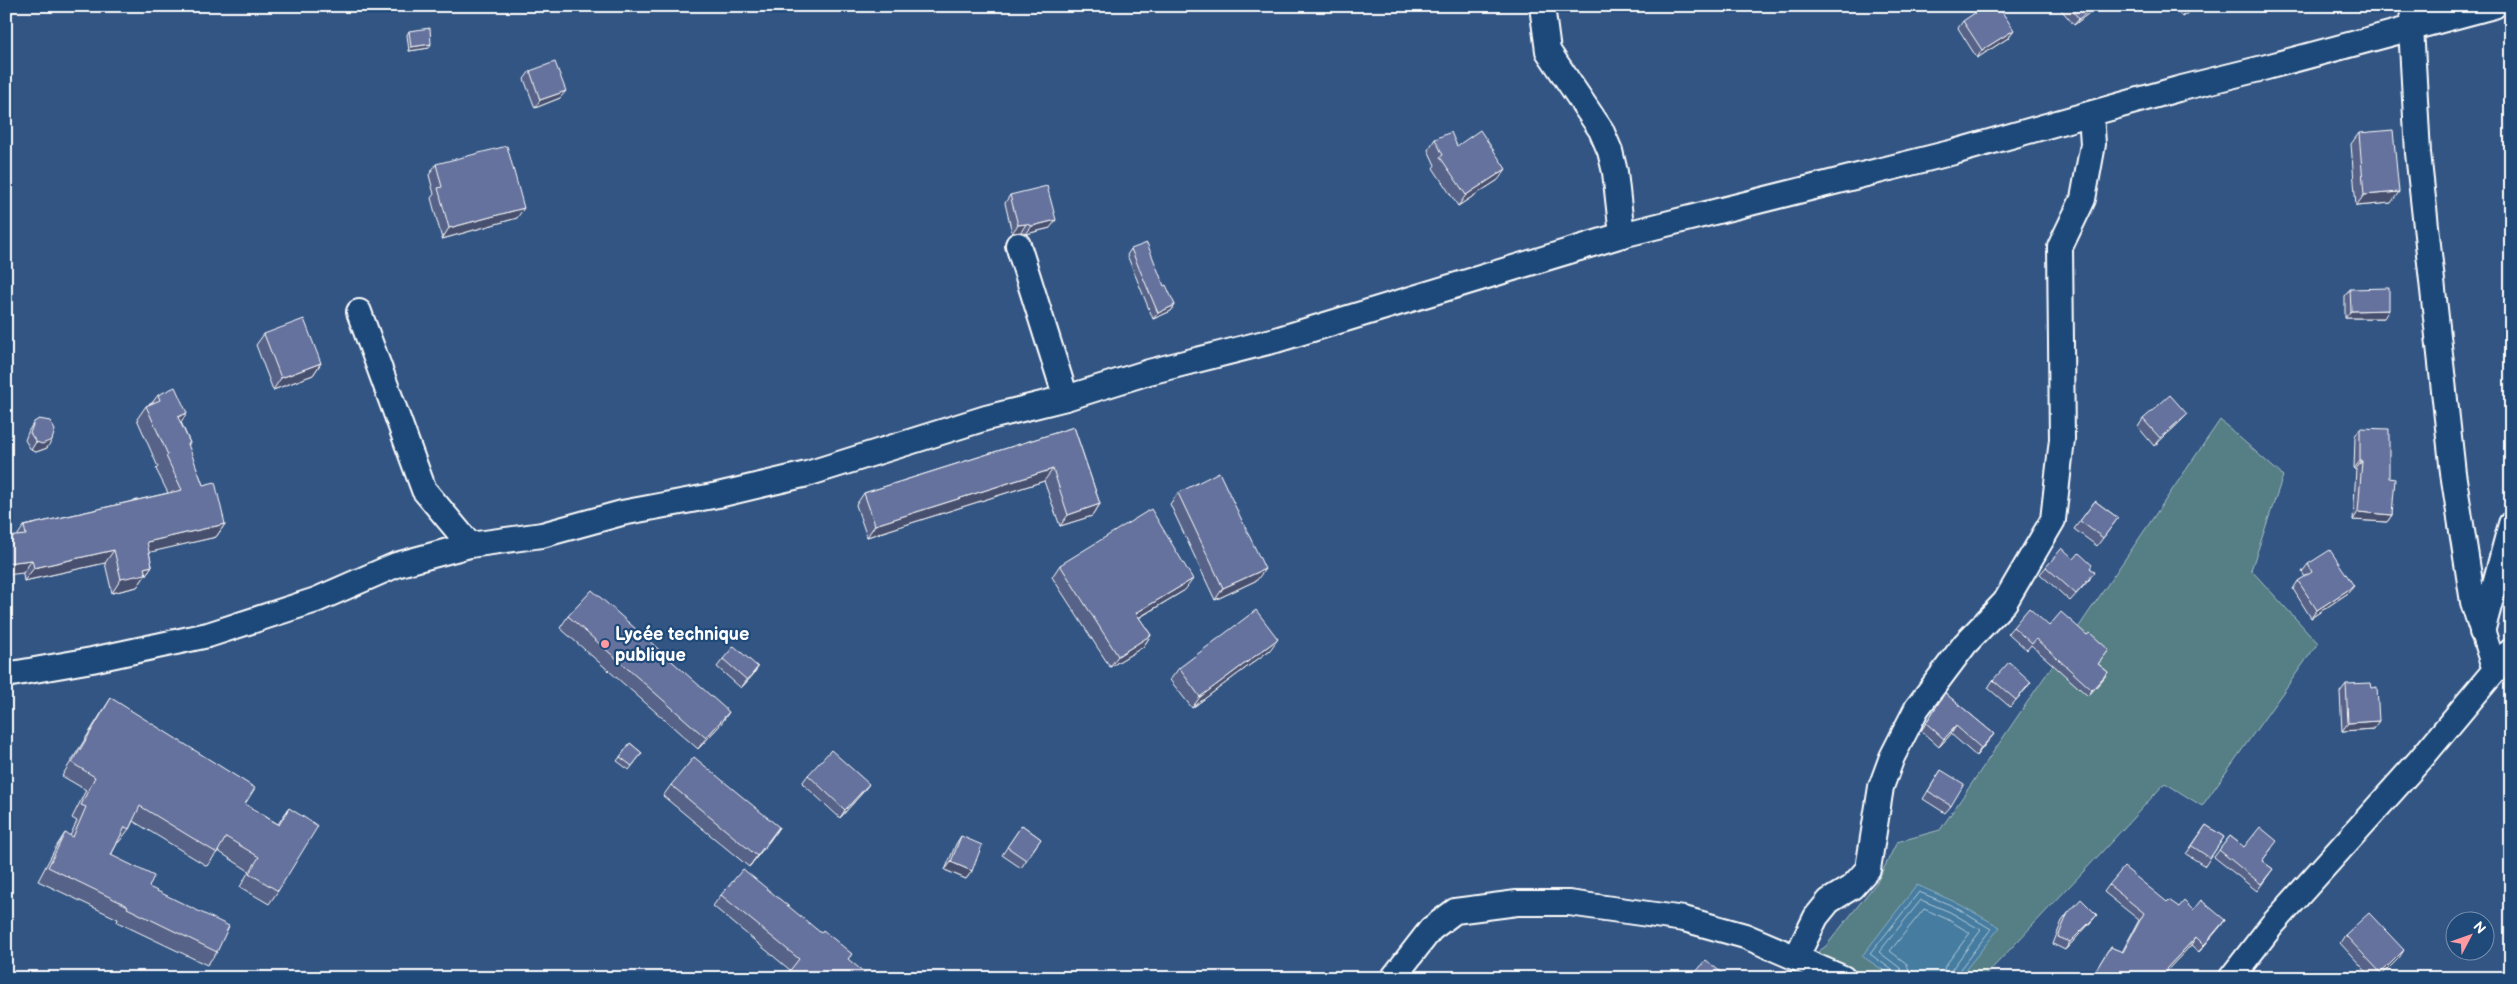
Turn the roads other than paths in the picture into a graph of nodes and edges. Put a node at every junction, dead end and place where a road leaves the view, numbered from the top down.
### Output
1 (1542, 6) edge
2 (2494, 6) edge
3 (2413, 17) edge
4 (2091, 114) junction
5 (1622, 235) junction
6 (1018, 245) dead end
7 (360, 312) dead end
8 (1066, 398) junction
9 (2511, 524) edge
10 (470, 545) junction
11 (2482, 632) junction
12 (2511, 650) edge
13 (2495, 670) junction
14 (6, 675) edge
15 (1797, 956) junction
16 (1393, 978) edge
17 (1843, 978) edge
18 (2231, 978) edge

1 - 5 street
2 - 3 street
3 - 4 street
3 - 11 street
4 - 5 street
4 - 15 street
5 - 8 street
6 - 8 street
7 - 10 street
8 - 10 street
9 - 11 street
10 - 14 street
11 - 13 street
12 - 13 street
13 - 18 street
15 - 16 street
15 - 17 street

